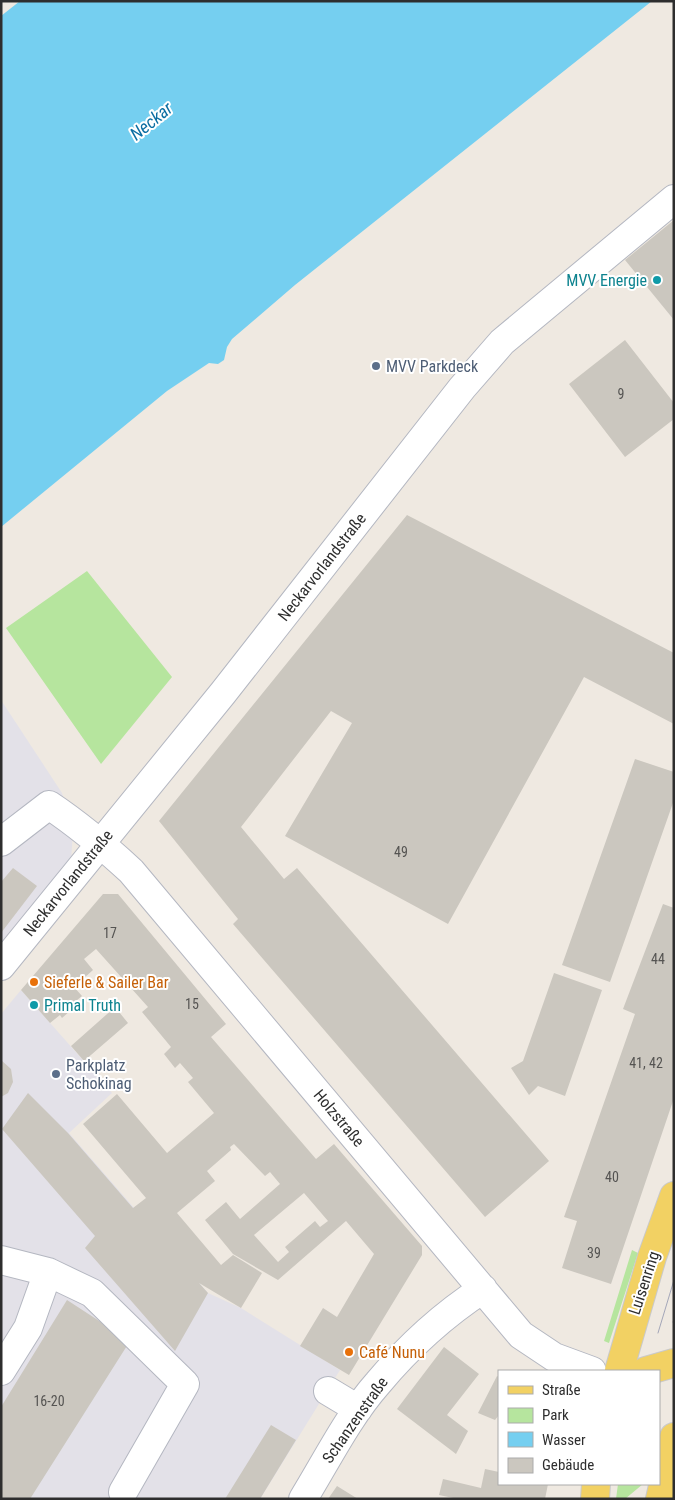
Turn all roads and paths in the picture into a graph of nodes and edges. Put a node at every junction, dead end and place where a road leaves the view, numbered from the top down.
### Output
1 (674, 199) edge
2 (1, 842) edge
3 (110, 852) junction
4 (1, 966) edge
5 (674, 1196) edge
6 (1, 1260) edge
7 (48, 1272) junction
8 (483, 1289) junction
9 (674, 1363) edge
10 (589, 1370) edge
11 (619, 1370) edge
12 (650, 1370) edge
13 (1, 1371) edge
14 (328, 1391) dead end
15 (358, 1409) junction
16 (674, 1436) edge
17 (596, 1485) edge
18 (661, 1490) edge
19 (123, 1492) dead end
20 (303, 1499) edge
21 (595, 1499) edge

1 - 3 street, Neckarvorlandstraße
2 - 3 street, Holzstraße
3 - 4 street, Neckarvorlandstraße
3 - 8 street, Holzstraße
5 - 11 main road, Luisenring
6 - 7 street
7 - 13 street
7 - 19 street
8 - 10 street, Holzstraße
8 - 15 street, Schanzenstraße
9 - 12 main road
14 - 15 street
15 - 20 street, Schanzenstraße
16 - 18 main road
17 - 21 main road

